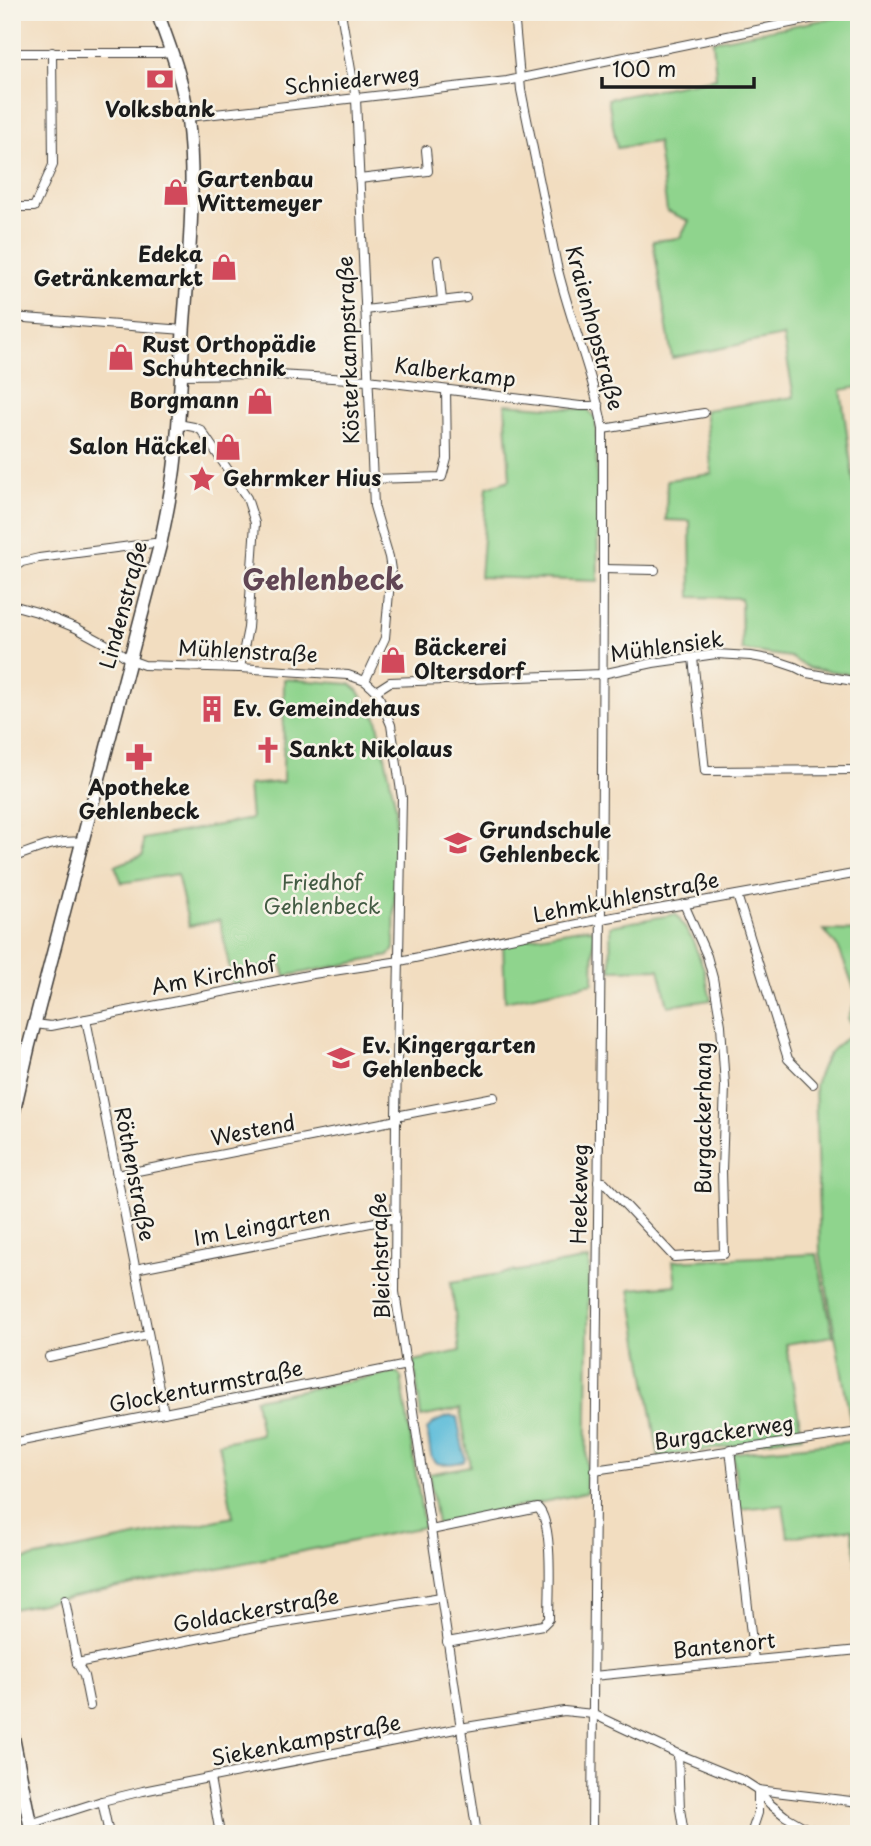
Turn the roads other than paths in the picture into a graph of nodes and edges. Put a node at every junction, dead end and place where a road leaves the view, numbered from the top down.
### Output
1 (157, 12) edge
2 (341, 12) edge
3 (514, 12) edge
4 (844, 12) edge
5 (172, 51) junction
6 (52, 52) junction
7 (12, 53) edge
8 (519, 78) junction
9 (356, 99) junction
10 (188, 117) junction
11 (426, 150) dead end
12 (359, 179) junction
13 (12, 207) edge
14 (438, 260) dead end
15 (466, 298) dead end
16 (442, 300) junction
17 (365, 310) junction
18 (12, 317) edge
19 (184, 330) junction
20 (181, 376) junction
21 (368, 380) junction
22 (446, 390) junction
23 (599, 406) junction
24 (704, 412) dead end
25 (178, 424) junction
26 (603, 429) junction
27 (371, 479) junction
28 (160, 545) junction
29 (12, 569) edge
30 (603, 569) junction
31 (654, 570) dead end
32 (12, 605) edge
33 (692, 658) junction
34 (130, 660) junction
35 (240, 668) junction
36 (602, 674) junction
37 (365, 681) junction
38 (859, 682) edge
39 (376, 691) junction
40 (858, 770) edge
41 (82, 842) junction
42 (12, 858) edge
43 (859, 873) edge
44 (737, 895) junction
45 (684, 904) junction
46 (602, 919) junction
47 (400, 961) junction
48 (86, 1019) junction
49 (35, 1024) junction
50 (813, 1084) dead end
51 (494, 1097) dead end
52 (397, 1118) junction
53 (12, 1119) edge
54 (117, 1175) junction
55 (598, 1182) junction
56 (396, 1218) junction
57 (135, 1269) junction
58 (148, 1335) junction
59 (49, 1357) dead end
60 (407, 1366) junction
61 (164, 1413) junction
62 (859, 1432) edge
63 (12, 1443) edge
64 (730, 1449) junction
65 (594, 1470) junction
66 (431, 1530) junction
67 (441, 1597) junction
68 (65, 1600) dead end
69 (447, 1642) junction
70 (859, 1650) edge
71 (754, 1660) junction
72 (78, 1663) junction
73 (593, 1676) junction
74 (90, 1706) dead end
75 (593, 1714) junction
76 (460, 1728) junction
77 (12, 1732) edge
78 (678, 1754) junction
79 (210, 1778) junction
80 (758, 1790) junction
81 (102, 1801) junction
82 (859, 1802) edge
83 (31, 1829) edge
84 (859, 1833) edge
85 (109, 1834) edge
86 (220, 1834) edge
87 (477, 1834) edge
88 (592, 1834) edge
89 (684, 1834) edge
90 (751, 1834) edge
91 (847, 1834) edge

1 - 5 main road, Lindenstraße
2 - 9 street, Kösterkampstraße
3 - 8 street, Kraienhopstraße
4 - 8 street, Schniederweg
5 - 6 street
5 - 10 main road, Lindenstraße
6 - 7 street
6 - 13 street
8 - 9 street, Schniederweg
8 - 23 street, Kraienhopstraße
9 - 10 street, Schniederweg
9 - 12 street, Kösterkampstraße
10 - 19 main road, Lindenstraße
11 - 12 street
12 - 17 street, Kösterkampstraße
14 - 16 street
15 - 16 street
16 - 17 street
17 - 21 street, Kösterkampstraße
18 - 19 street
19 - 20 main road, Lindenstraße
20 - 21 street, Kalberkamp
20 - 25 main road, Lindenstraße
21 - 22 street, Kalberkamp
21 - 27 street, Kösterkampstraße
22 - 23 street, Kalberkamp
22 - 27 street
23 - 26 street, Kraienhopstraße
24 - 26 street
25 - 28 main road, Lindenstraße
25 - 35 street
26 - 30 street, Kraienhopstraße
27 - 37 street, Kösterkampstraße
28 - 29 street
28 - 34 main road, Lindenstraße
30 - 31 street
30 - 36 street, Kraienhopstraße
32 - 34 street
33 - 36 street, Mühlensiek
33 - 38 street, Mühlensiek
33 - 40 street
34 - 35 street, Mühlenstraße
34 - 41 main road, Lindenstraße
35 - 37 street, Mühlenstraße
36 - 39 street
36 - 46 street, Heekeweg
37 - 39 street, Bleichstraße
39 - 47 street, Bleichstraße
41 - 42 street
41 - 49 main road, Lindenstraße
43 - 44 street, Lehmkuhlenstraße
44 - 45 street, Lehmkuhlenstraße
44 - 50 street
45 - 46 street, Lehmkuhlenstraße
45 - 55 street, Burgackerhang
46 - 47 street, Lehmkuhlenstraße
46 - 55 street, Heekeweg
47 - 48 street, Am Kirchhof
47 - 52 street, Bleichstraße
48 - 49 street, Am Kirchhof
48 - 54 street, Röthenstraße
49 - 53 main road, Lindenstraße
51 - 52 street, Westend
52 - 54 street, Westend
52 - 56 street, Bleichstraße
54 - 57 street, Röthenstraße
55 - 65 street, Heekeweg
56 - 57 street, Im Leingarten
56 - 60 street, Bleichstraße
57 - 58 street, Röthenstraße
58 - 59 street
58 - 61 street, Röthenstraße
60 - 61 street, Glockenturmstraße
60 - 66 street, Bleichstraße
61 - 63 street, Glockenturmstraße
62 - 64 street, Burgackerweg
64 - 65 street, Burgackerweg
64 - 71 street
65 - 73 street, Heekeweg
66 - 67 street, Bleichstraße
66 - 69 street
67 - 69 street, Bleichstraße
67 - 72 street, Goldackerstraße
68 - 72 street
69 - 76 street, Bleichstraße
70 - 71 street, Bantenort
71 - 73 street, Bantenort
72 - 74 street
73 - 75 street, Heekeweg
75 - 76 street, Siekenkampstraße
75 - 78 street
75 - 88 street, Heekeweg
76 - 79 street, Siekenkampstraße
76 - 87 street, Bleichstraße
77 - 83 main road
78 - 80 street
78 - 89 street
79 - 81 street, Siekenkampstraße
79 - 86 street
80 - 82 street
80 - 90 street
80 - 91 street
81 - 83 street, Siekenkampstraße
81 - 85 street
84 - 91 street

